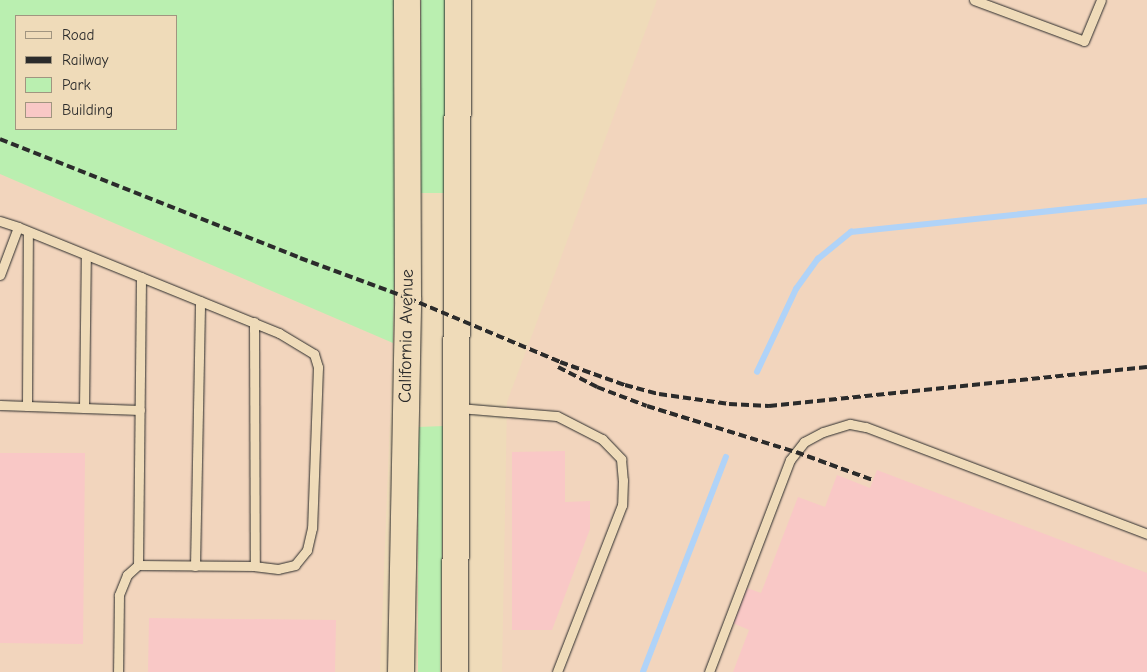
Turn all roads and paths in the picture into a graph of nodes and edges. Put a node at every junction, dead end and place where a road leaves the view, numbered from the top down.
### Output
1 (407, 0) edge
2 (458, 0) edge
3 (974, 0) edge
4 (1101, 0) edge
5 (0, 221) edge
6 (18, 227) junction
7 (28, 232) junction
8 (86, 255) junction
9 (0, 275) edge
10 (141, 277) junction
11 (200, 301) junction
12 (254, 322) junction
13 (0, 406) edge
14 (27, 406) junction
15 (84, 408) junction
16 (456, 408) junction
17 (140, 410) junction
18 (1147, 534) edge
19 (138, 564) junction
20 (195, 566) junction
21 (255, 566) junction
22 (118, 672) edge
23 (401, 672) edge
24 (455, 672) edge
25 (557, 672) edge
26 (709, 672) edge

1 - 23 main road, California Avenue
2 - 16 main road
3 - 4 lane
5 - 6 lane
6 - 7 lane
6 - 9 lane
7 - 8 lane
7 - 14 lane
8 - 10 lane
8 - 15 lane
10 - 11 lane
10 - 17 lane
11 - 12 lane
11 - 20 lane
12 - 21 lane
12 - 21 lane
13 - 14 lane
14 - 15 lane
15 - 17 lane
16 - 24 main road
16 - 25 lane
17 - 19 lane
18 - 26 lane
19 - 20 lane
19 - 22 lane
20 - 21 lane

